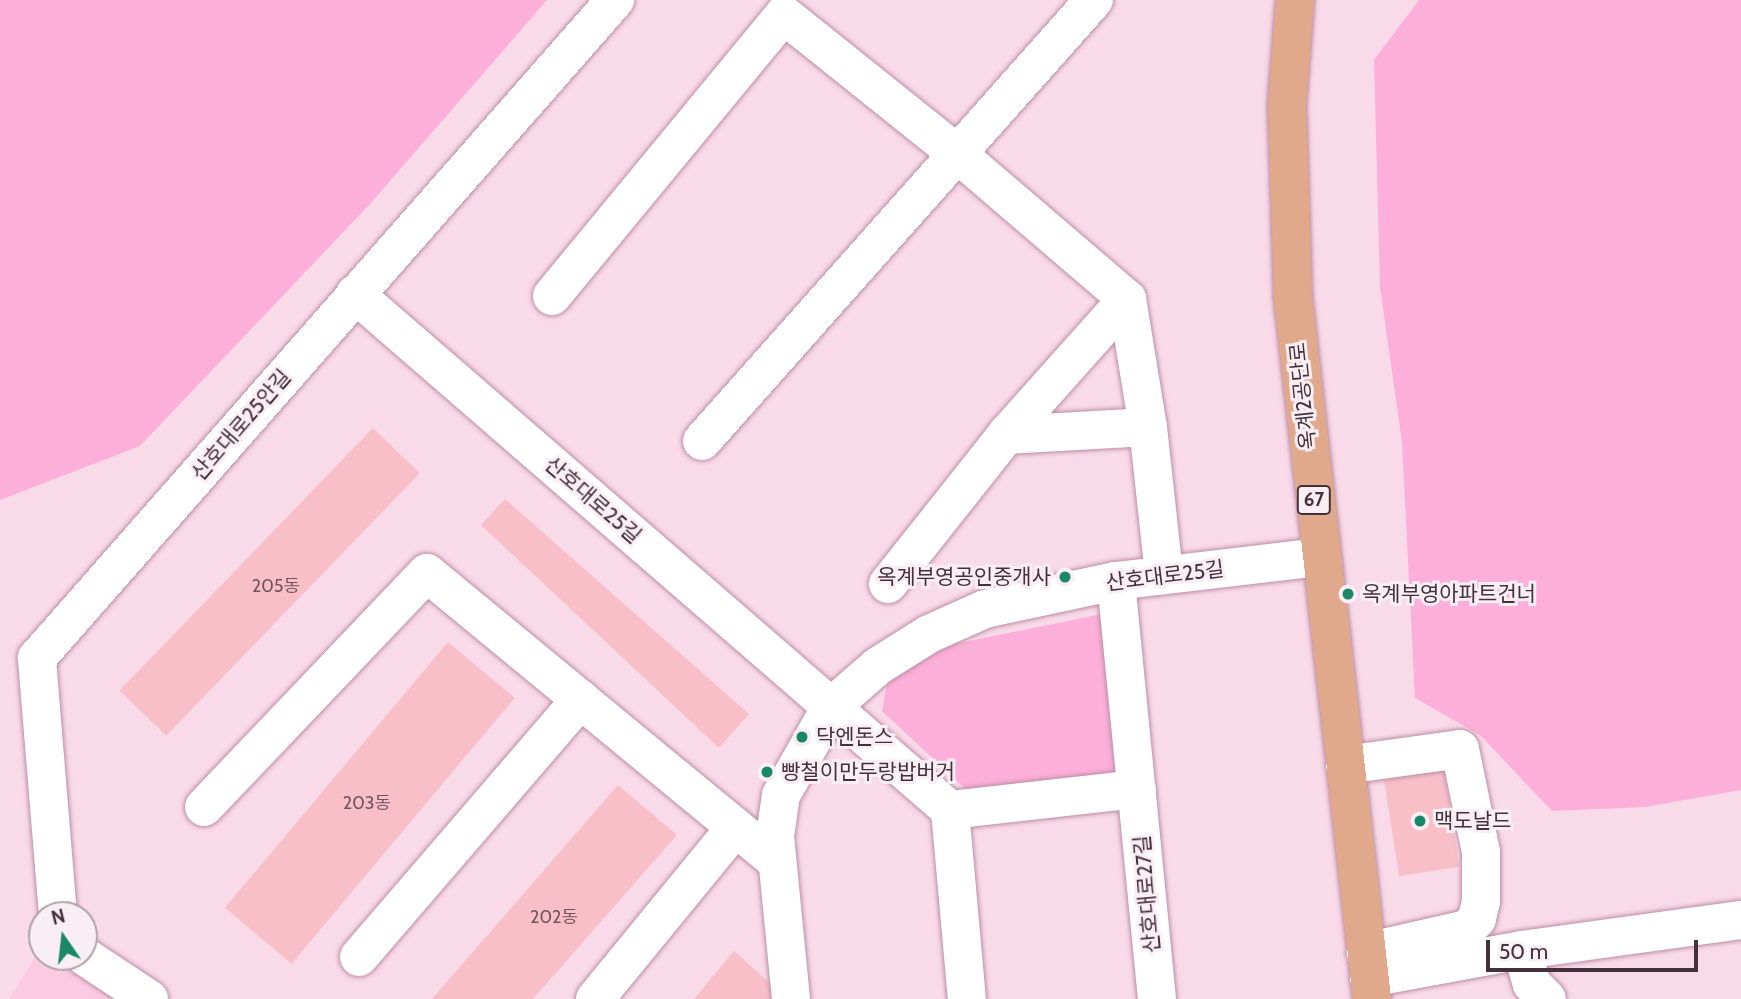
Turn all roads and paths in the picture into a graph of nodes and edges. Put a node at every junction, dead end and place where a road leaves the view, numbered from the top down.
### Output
1 (615, 0) edge
2 (1094, 0) edge
3 (1270, 0) edge
4 (1295, 0) edge
5 (790, 8) edge
6 (960, 156) junction
7 (355, 294) junction
8 (552, 296) dead end
9 (1126, 299) junction
10 (1148, 427) junction
11 (1006, 435) junction
12 (702, 441) dead end
13 (1309, 558) junction
14 (1164, 575) junction
15 (1116, 581) junction
16 (888, 584) dead end
17 (581, 699) junction
18 (831, 707) junction
19 (1345, 765) junction
20 (1137, 789) junction
21 (204, 807) dead end
22 (950, 810) junction
23 (736, 827) junction
24 (777, 862) junction
25 (57, 901) edge
26 (1741, 920) edge
27 (1522, 950) junction
28 (359, 957) dead end
29 (98, 965) edge
30 (1363, 982) edge
31 (149, 999) edge
32 (595, 999) edge
33 (791, 999) edge
34 (967, 999) edge
35 (1157, 999) edge
36 (1547, 999) edge

1 - 7 street, 산호대로25안길
2 - 6 street
3 - 13 main road, 옥계2공단로 / 67
4 - 13 main road, 옥계2공단로 / 67
5 - 6 street
5 - 8 street
6 - 9 street
6 - 12 street
7 - 18 street, 산호대로25길
7 - 25 street, 산호대로25안길
9 - 10 street
9 - 11 street
10 - 11 street
10 - 14 street
11 - 16 street
13 - 14 street, 산호대로25길
13 - 19 main road, 옥계2공단로 / 67
13 - 30 main road, 옥계2공단로 / 67
14 - 15 street, 산호대로25길
15 - 18 street, 산호대로25길
15 - 20 street, 산호대로27길
17 - 21 street
17 - 23 street
17 - 28 street
18 - 22 street, 산호대로25길
18 - 24 street, 산호대로25길
19 - 30 main road, 옥계2공단로 / 67
19 - 30 street
20 - 22 street
20 - 35 street, 산호대로27길
22 - 34 street
23 - 24 street
23 - 32 street
24 - 33 street, 산호대로25길
26 - 27 street
27 - 30 street
27 - 36 street
29 - 31 street

